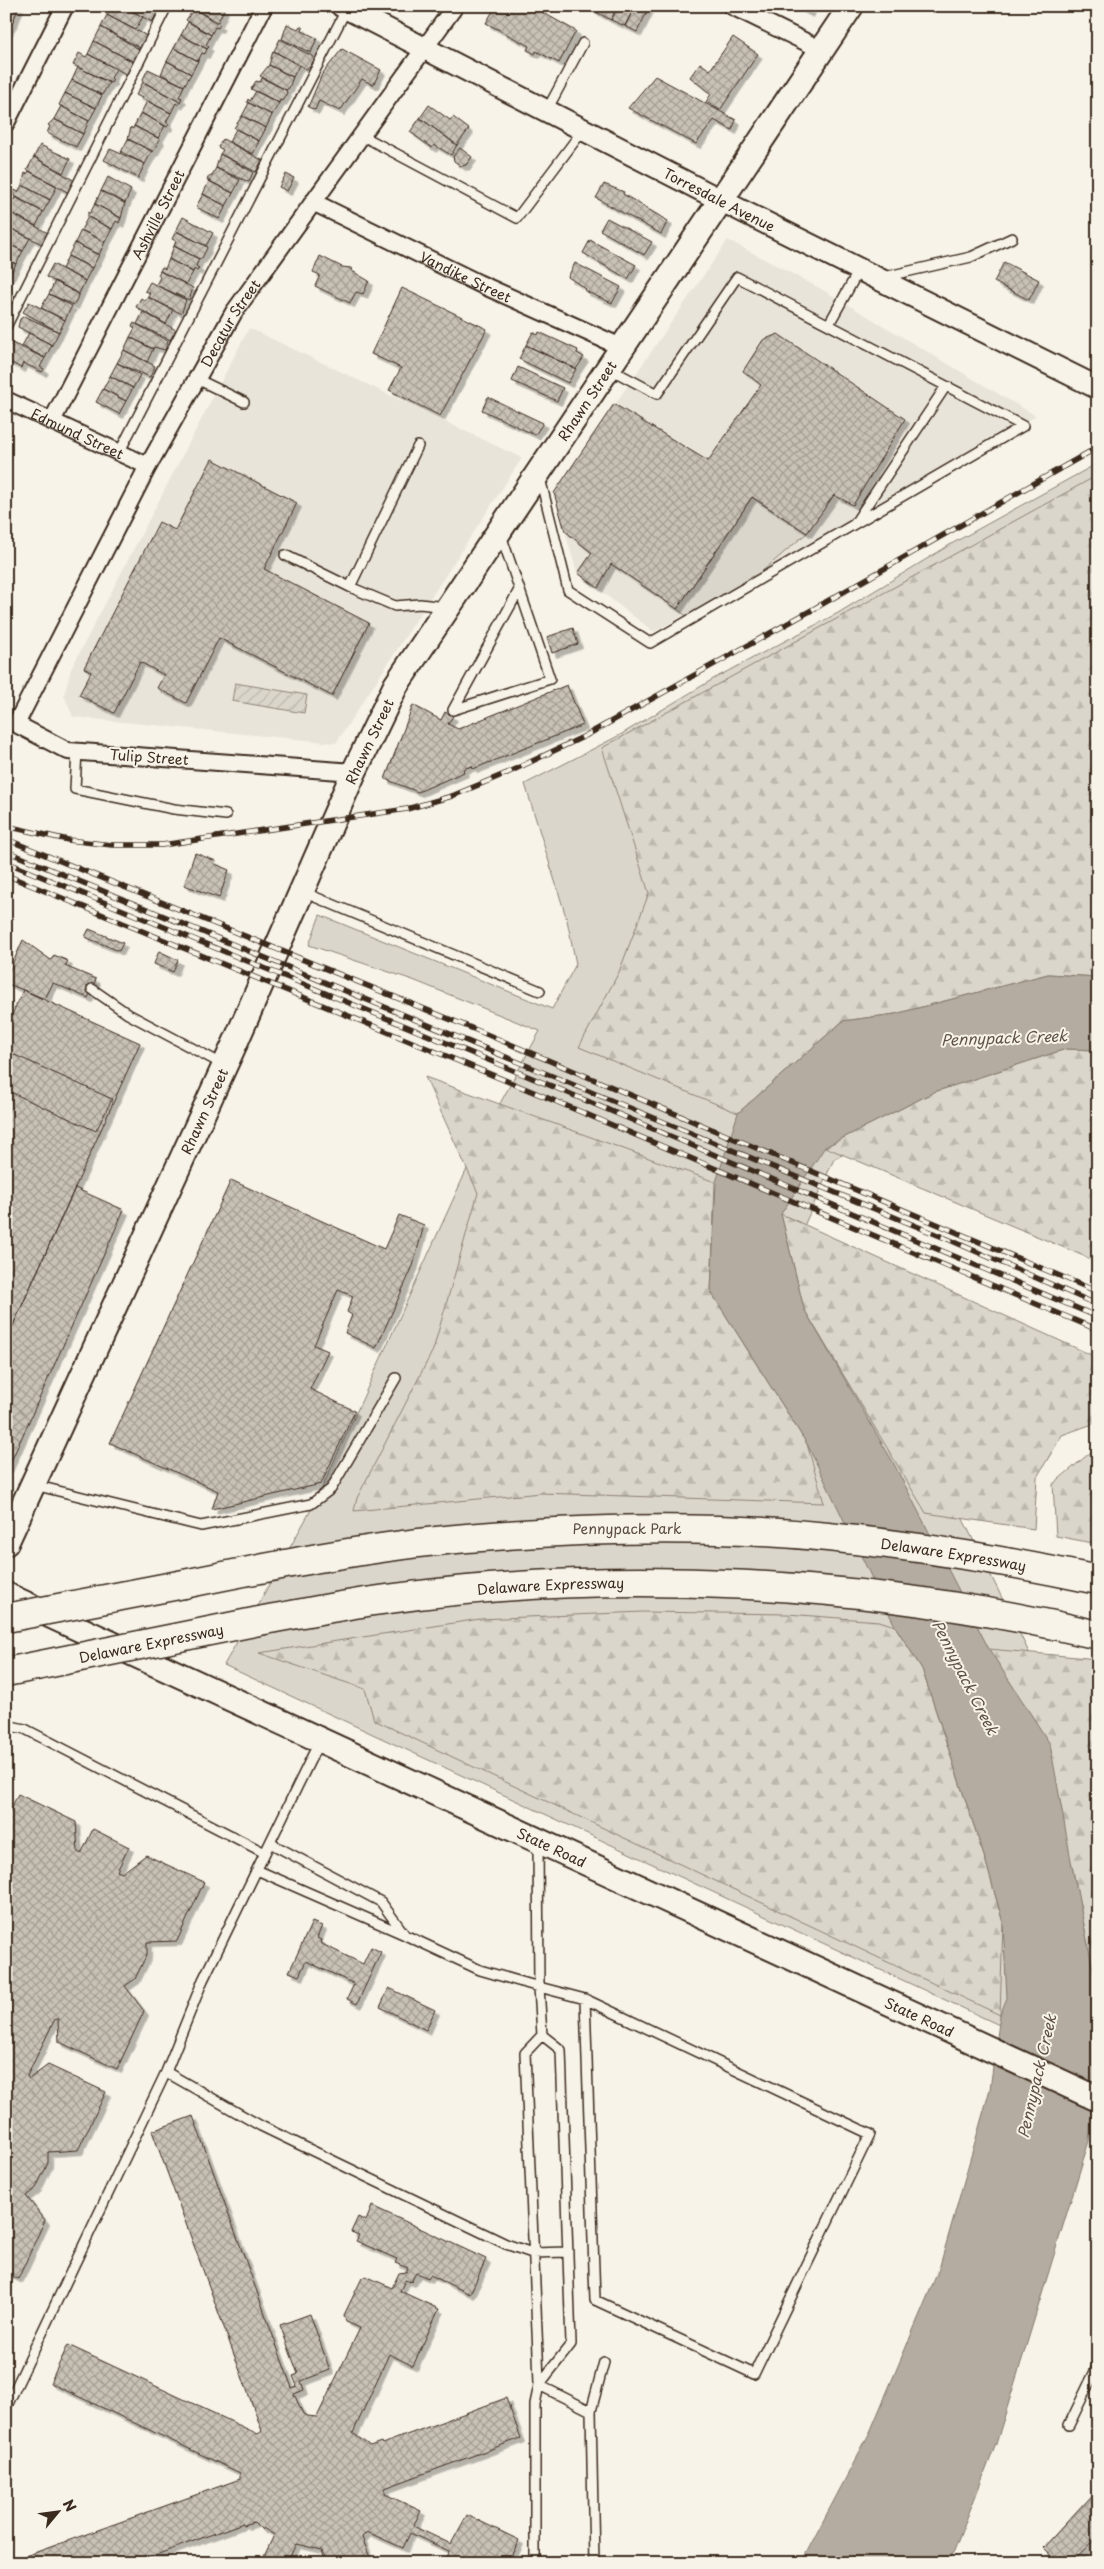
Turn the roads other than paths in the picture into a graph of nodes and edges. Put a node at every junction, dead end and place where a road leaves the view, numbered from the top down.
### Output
1 (65, 6) edge
2 (167, 6) edge
3 (264, 6) edge
4 (455, 6) edge
5 (732, 6) edge
6 (851, 6) edge
7 (346, 7) edge
8 (583, 43) dead end
9 (424, 48) junction
10 (822, 50) junction
11 (546, 110) junction
12 (6, 123) edge
13 (584, 129) junction
14 (361, 135) junction
15 (721, 200) junction
16 (313, 202) junction
17 (1012, 238) dead end
18 (868, 275) junction
19 (829, 324) junction
20 (6, 328) edge
21 (621, 346) junction
22 (607, 368) junction
23 (197, 379) junction
24 (946, 386) junction
25 (1098, 388) edge
26 (6, 400) edge
27 (244, 402) dead end
28 (52, 421) junction
29 (418, 446) dead end
30 (119, 453) junction
31 (148, 466) junction
32 (538, 472) junction
33 (853, 525) junction
34 (499, 530) junction
35 (285, 555) dead end
36 (350, 587) junction
37 (519, 590) junction
38 (448, 607) junction
39 (46, 664) joint
40 (77, 751) junction
41 (354, 772) junction
42 (226, 815) dead end
43 (301, 891) junction
44 (92, 989) dead end
45 (540, 991) dead end
46 (224, 1065) junction
47 (396, 1378) dead end
48 (33, 1485) junction
49 (6, 1543) edge
50 (1098, 1580) edge
51 (6, 1595) edge
52 (6, 1618) edge
53 (1098, 1635) edge
54 (6, 1672) edge
55 (6, 1725) edge
56 (320, 1740) junction
57 (538, 1840) junction
58 (270, 1843) junction
59 (265, 1853) junction
60 (257, 1870) junction
61 (405, 1935) junction
62 (539, 1987) junction
63 (584, 1999) junction
64 (542, 2035) junction
65 (166, 2072) junction
66 (1098, 2099) edge
67 (567, 2252) junction
68 (532, 2253) junction
69 (604, 2362) dead end
70 (1098, 2365) edge
71 (539, 2385) junction
72 (6, 2408) edge
73 (591, 2411) junction
74 (1069, 2425) dead end
75 (535, 2563) edge
76 (594, 2563) edge

1 - 12 street
2 - 20 lane
3 - 28 street, Ashville Street
4 - 9 street, Decatur Street
5 - 10 street
6 - 10 main road, Rhawn Street
7 - 9 street, Torresdale Avenue
7 - 30 lane
8 - 11 lane
9 - 11 street, Torresdale Avenue
9 - 14 street, Decatur Street
10 - 15 main road, Rhawn Street
11 - 13 street, Torresdale Avenue
13 - 14 lane
13 - 15 street, Torresdale Avenue
14 - 16 street, Decatur Street
15 - 18 street, Torresdale Avenue
15 - 21 main road, Rhawn Street
16 - 21 street, Vandike Street
16 - 23 street, Decatur Street
17 - 18 lane
18 - 19 lane
18 - 25 street, Torresdale Avenue
19 - 22 lane
19 - 24 lane
21 - 22 main road, Rhawn Street
22 - 32 main road, Rhawn Street
23 - 27 lane
23 - 31 street, Decatur Street
24 - 33 lane
24 - 33 lane
26 - 28 street, Edmund Street
28 - 30 street, Edmund Street
29 - 36 lane
30 - 31 street, Edmund Street
31 - 39 street, Decatur Street
32 - 33 lane
32 - 34 main road, Rhawn Street
34 - 37 lane
34 - 38 main road, Rhawn Street
35 - 36 lane
36 - 38 lane
37 - 37 lane
38 - 41 main road, Rhawn Street
39 - 40 street, Tulip Street
40 - 41 street, Tulip Street
40 - 42 lane
41 - 43 main road, Rhawn Street
43 - 45 lane
43 - 46 main road, Rhawn Street
44 - 46 lane
46 - 48 main road, Rhawn Street
47 - 48 lane
48 - 49 main road, Rhawn Street
50 - 52 highway, Delaware Expressway, bridge
51 - 56 main road, State Road
53 - 54 highway, Delaware Expressway, bridge
55 - 59 lane
56 - 57 main road, State Road
56 - 58 lane
57 - 62 lane
57 - 66 main road, State Road
58 - 59 lane
58 - 61 lane
59 - 60 lane
60 - 61 lane
60 - 65 lane
61 - 62 lane
62 - 63 lane
62 - 64 lane
63 - 63 lane
64 - 67 lane
64 - 68 lane
65 - 68 lane
65 - 72 lane
67 - 68 lane
67 - 71 lane
68 - 71 lane
69 - 73 lane
70 - 74 lane
71 - 73 lane
71 - 75 lane
73 - 76 lane

